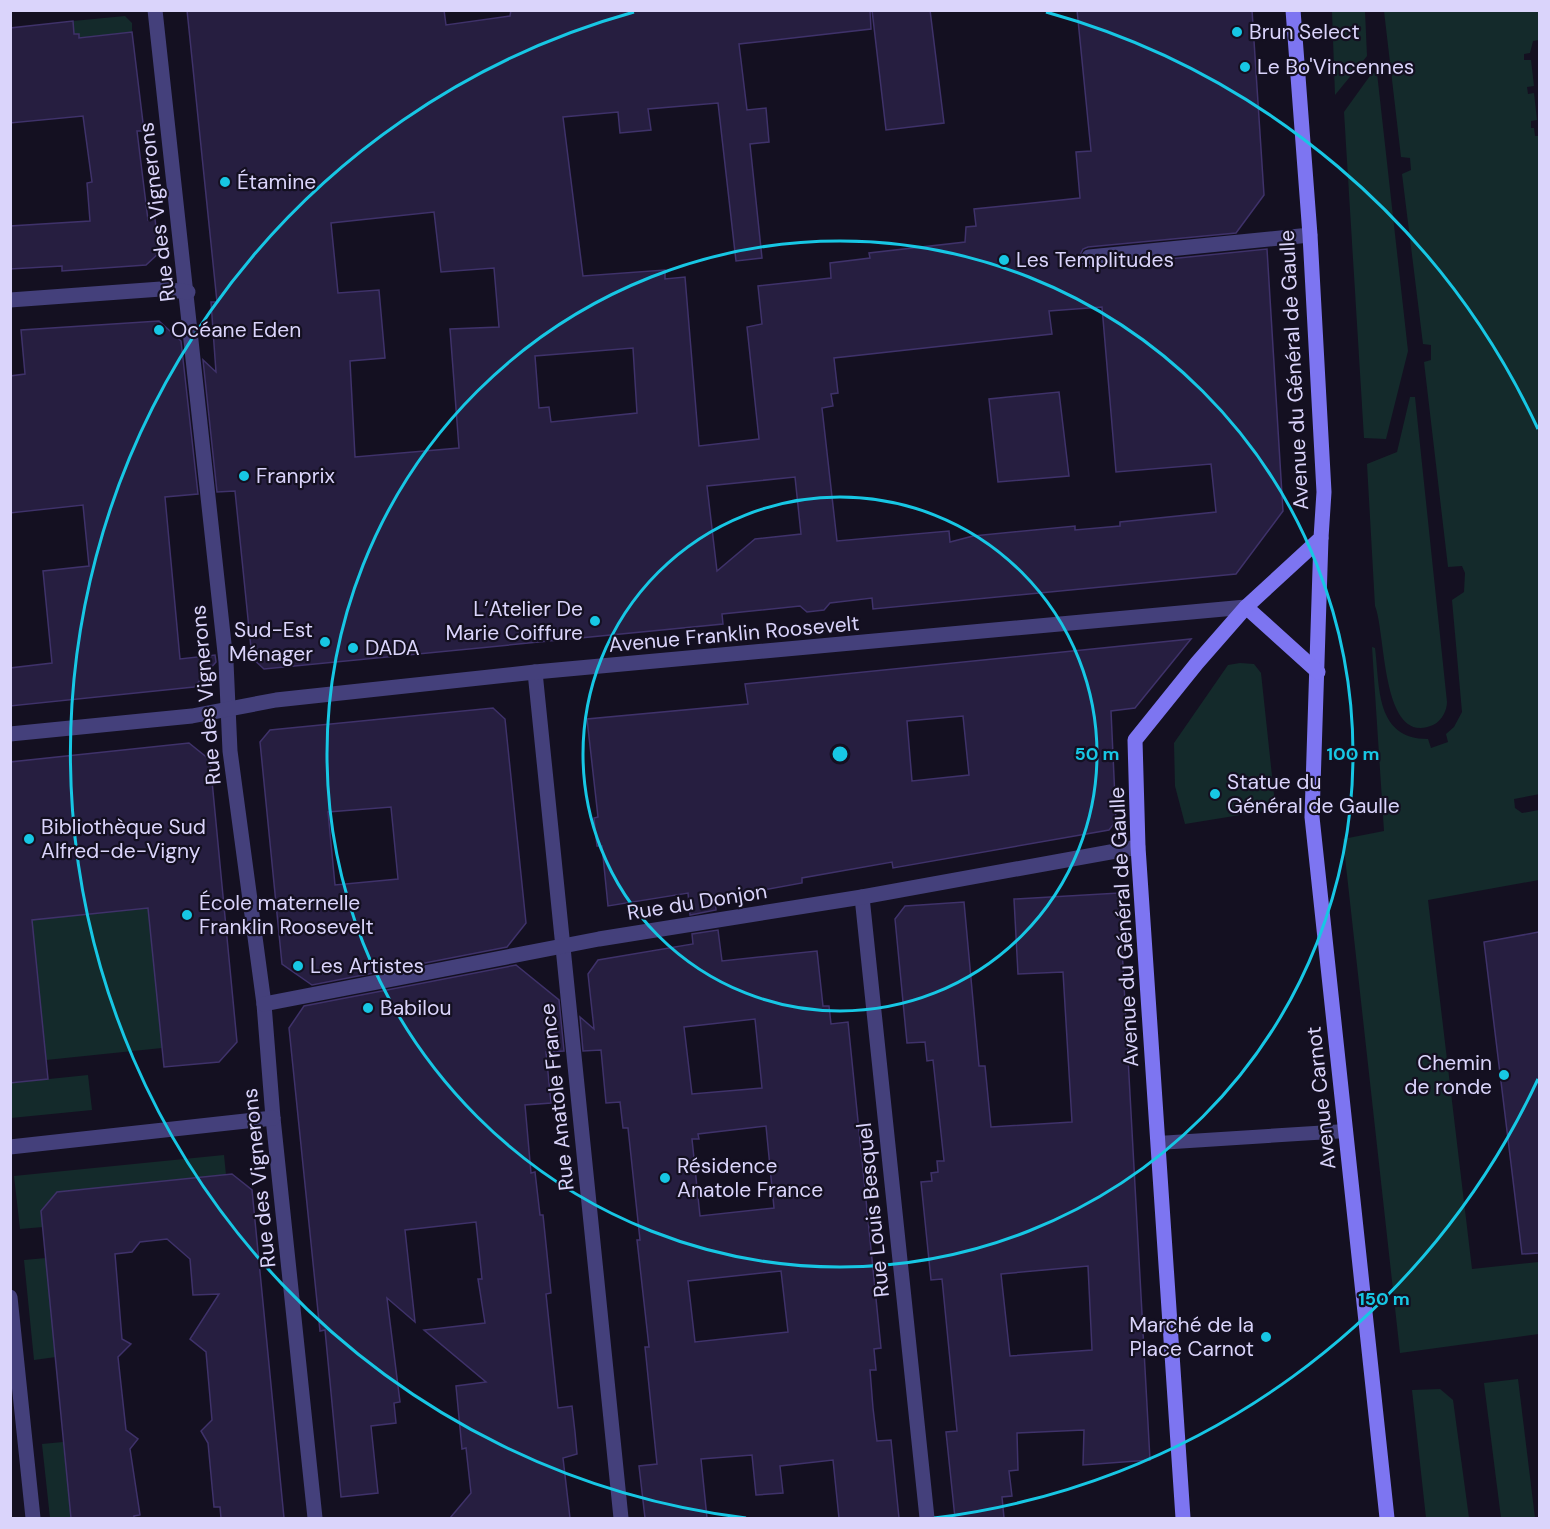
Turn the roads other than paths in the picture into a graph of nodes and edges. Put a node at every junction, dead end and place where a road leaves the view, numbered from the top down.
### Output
1 (155, 10) edge
2 (1293, 10) edge
3 (1310, 235) junction
4 (1089, 257) dead end
5 (188, 292) junction
6 (10, 300) edge
7 (1321, 538) junction
8 (1246, 607) junction
9 (535, 672) junction
10 (1318, 672) junction
11 (226, 710) junction
12 (10, 734) edge
13 (1138, 847) junction
14 (862, 897) junction
15 (562, 946) junction
16 (264, 1004) junction
17 (273, 1118) junction
18 (1346, 1131) junction
19 (1158, 1143) junction
20 (10, 1146) edge
21 (10, 1297) edge
22 (33, 1518) edge
23 (315, 1518) edge
24 (621, 1518) edge
25 (927, 1518) edge
26 (1183, 1518) edge
27 (1387, 1518) edge

1 - 5 street, Rue des Vignerons
2 - 3 street, Avenue du Général de Gaulle
3 - 4 street
3 - 7 street, Avenue du Général de Gaulle
5 - 6 street
5 - 11 street, Rue des Vignerons
7 - 8 street, Avenue du Général de Gaulle
7 - 10 street, Avenue Carnot
8 - 9 street, Avenue Franklin Roosevelt
8 - 10 street
8 - 13 street, Avenue du Général de Gaulle
9 - 11 street, Avenue Franklin Roosevelt
9 - 15 street, Rue Anatole France
10 - 18 street, Avenue Carnot
11 - 12 street, Avenue Franklin Roosevelt
11 - 16 street, Rue des Vignerons
13 - 14 street, Rue du Donjon
13 - 19 street, Avenue du Général de Gaulle
14 - 15 street, Rue du Donjon
14 - 25 street, Rue Louis Besquel
15 - 16 street, Rue du Donjon
15 - 24 street, Rue Anatole France
16 - 17 street, Rue des Vignerons
17 - 20 street
17 - 23 street, Rue des Vignerons
18 - 19 lane
18 - 27 street, Avenue Carnot
19 - 26 street, Avenue du Général de Gaulle
21 - 22 street

